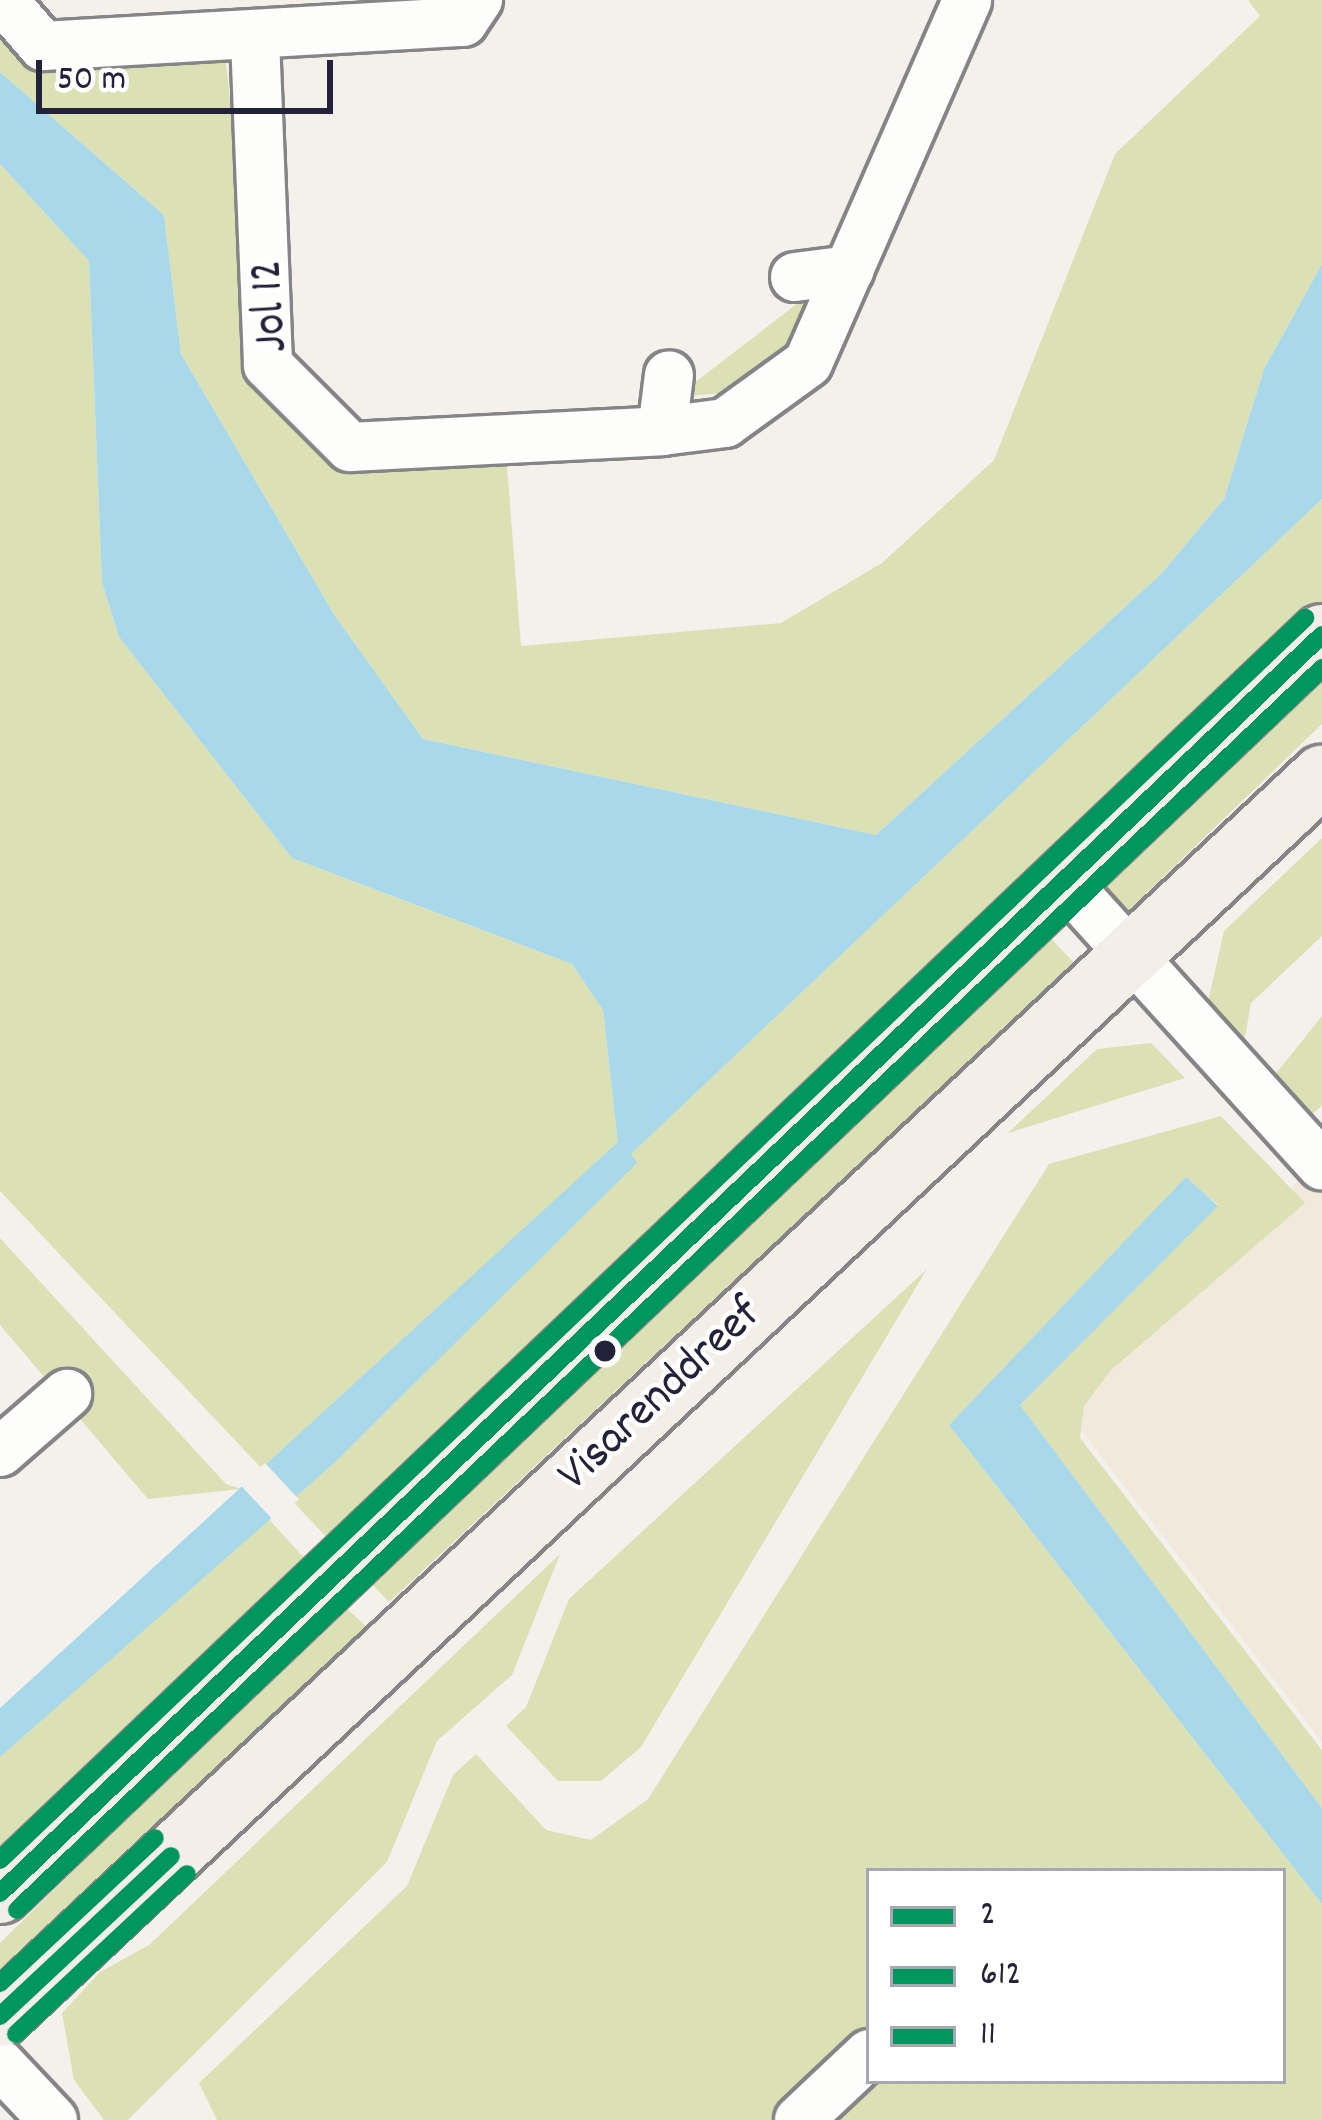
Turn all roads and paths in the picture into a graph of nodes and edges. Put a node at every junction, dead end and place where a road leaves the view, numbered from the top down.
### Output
1 (3, 0) edge
2 (478, 0) edge
3 (967, 0) edge
4 (374, 15) edge
5 (255, 39) junction
6 (850, 270) junction
7 (795, 277) dead end
8 (669, 375) dead end
9 (662, 431) junction
10 (1322, 635) edge
11 (1322, 776) edge
12 (1064, 881) junction
13 (1135, 954) junction
14 (1322, 1166) edge
15 (67, 1394) dead end
16 (0, 1452) edge
17 (0, 1894) edge
18 (0, 2016) edge
19 (866, 2057) edge
20 (0, 2064) edge
21 (53, 2120) edge
22 (800, 2120) edge

1 - 5 street
2 - 4 street
3 - 6 street, Jol 12
4 - 5 street
5 - 9 street, Jol 12
6 - 7 street
6 - 9 street, Jol 12
8 - 9 street
10 - 12 main road, Visarenddreef
11 - 13 main road, Visarenddreef
12 - 13 street
12 - 17 main road, Visarenddreef
13 - 14 street
13 - 18 main road, Visarenddreef
15 - 16 street
19 - 22 street
20 - 21 street

